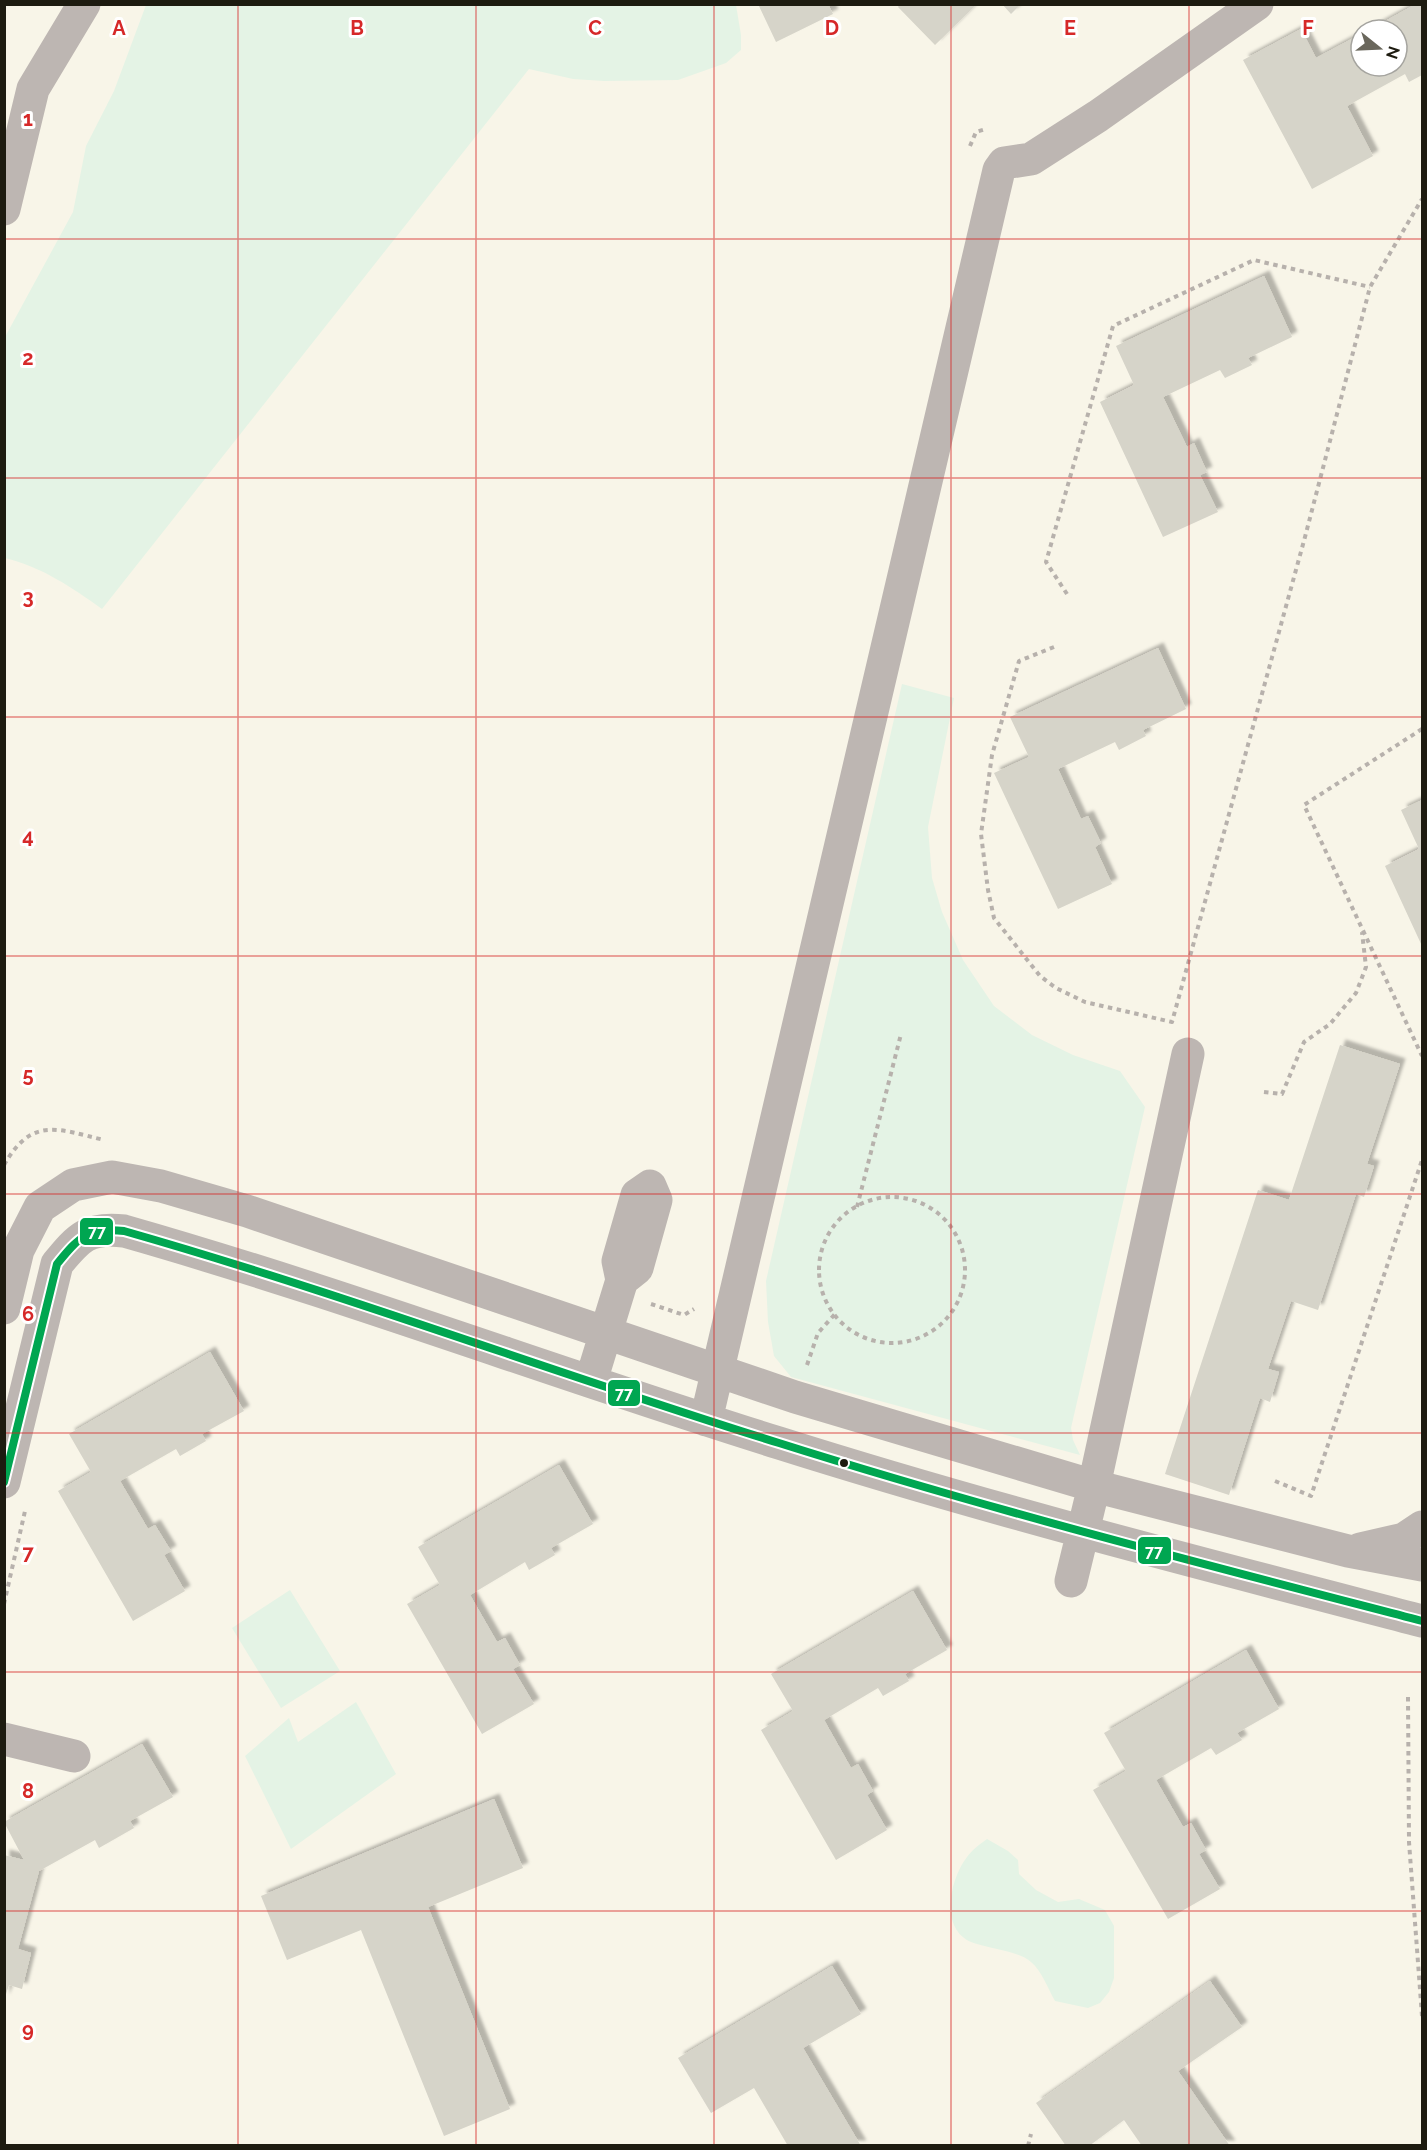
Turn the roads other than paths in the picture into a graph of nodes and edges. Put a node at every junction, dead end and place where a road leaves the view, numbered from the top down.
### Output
1 (84, 4) edge
2 (1257, 4) edge
3 (4, 209) edge
4 (1188, 1054) dead end
5 (622, 1280) dead end
6 (4, 1308) edge
7 (606, 1333) junction
8 (717, 1371) junction
9 (591, 1381) junction
10 (706, 1420) junction
11 (1094, 1486) junction
12 (16, 1492) edge
13 (1422, 1527) edge
14 (1082, 1533) junction
15 (1348, 1551) junction
16 (1422, 1565) edge
17 (1071, 1581) dead end
18 (1422, 1621) edge
19 (4, 1739) edge
20 (74, 1756) dead end

1 - 3 street
2 - 8 street
4 - 11 street
5 - 7 street
6 - 7 street
7 - 8 street
7 - 9 street
8 - 10 street
8 - 11 street
9 - 10 street
9 - 12 street
10 - 14 street
11 - 14 street
11 - 15 street
13 - 15 street
14 - 17 street
14 - 18 street
15 - 16 street
19 - 20 street

